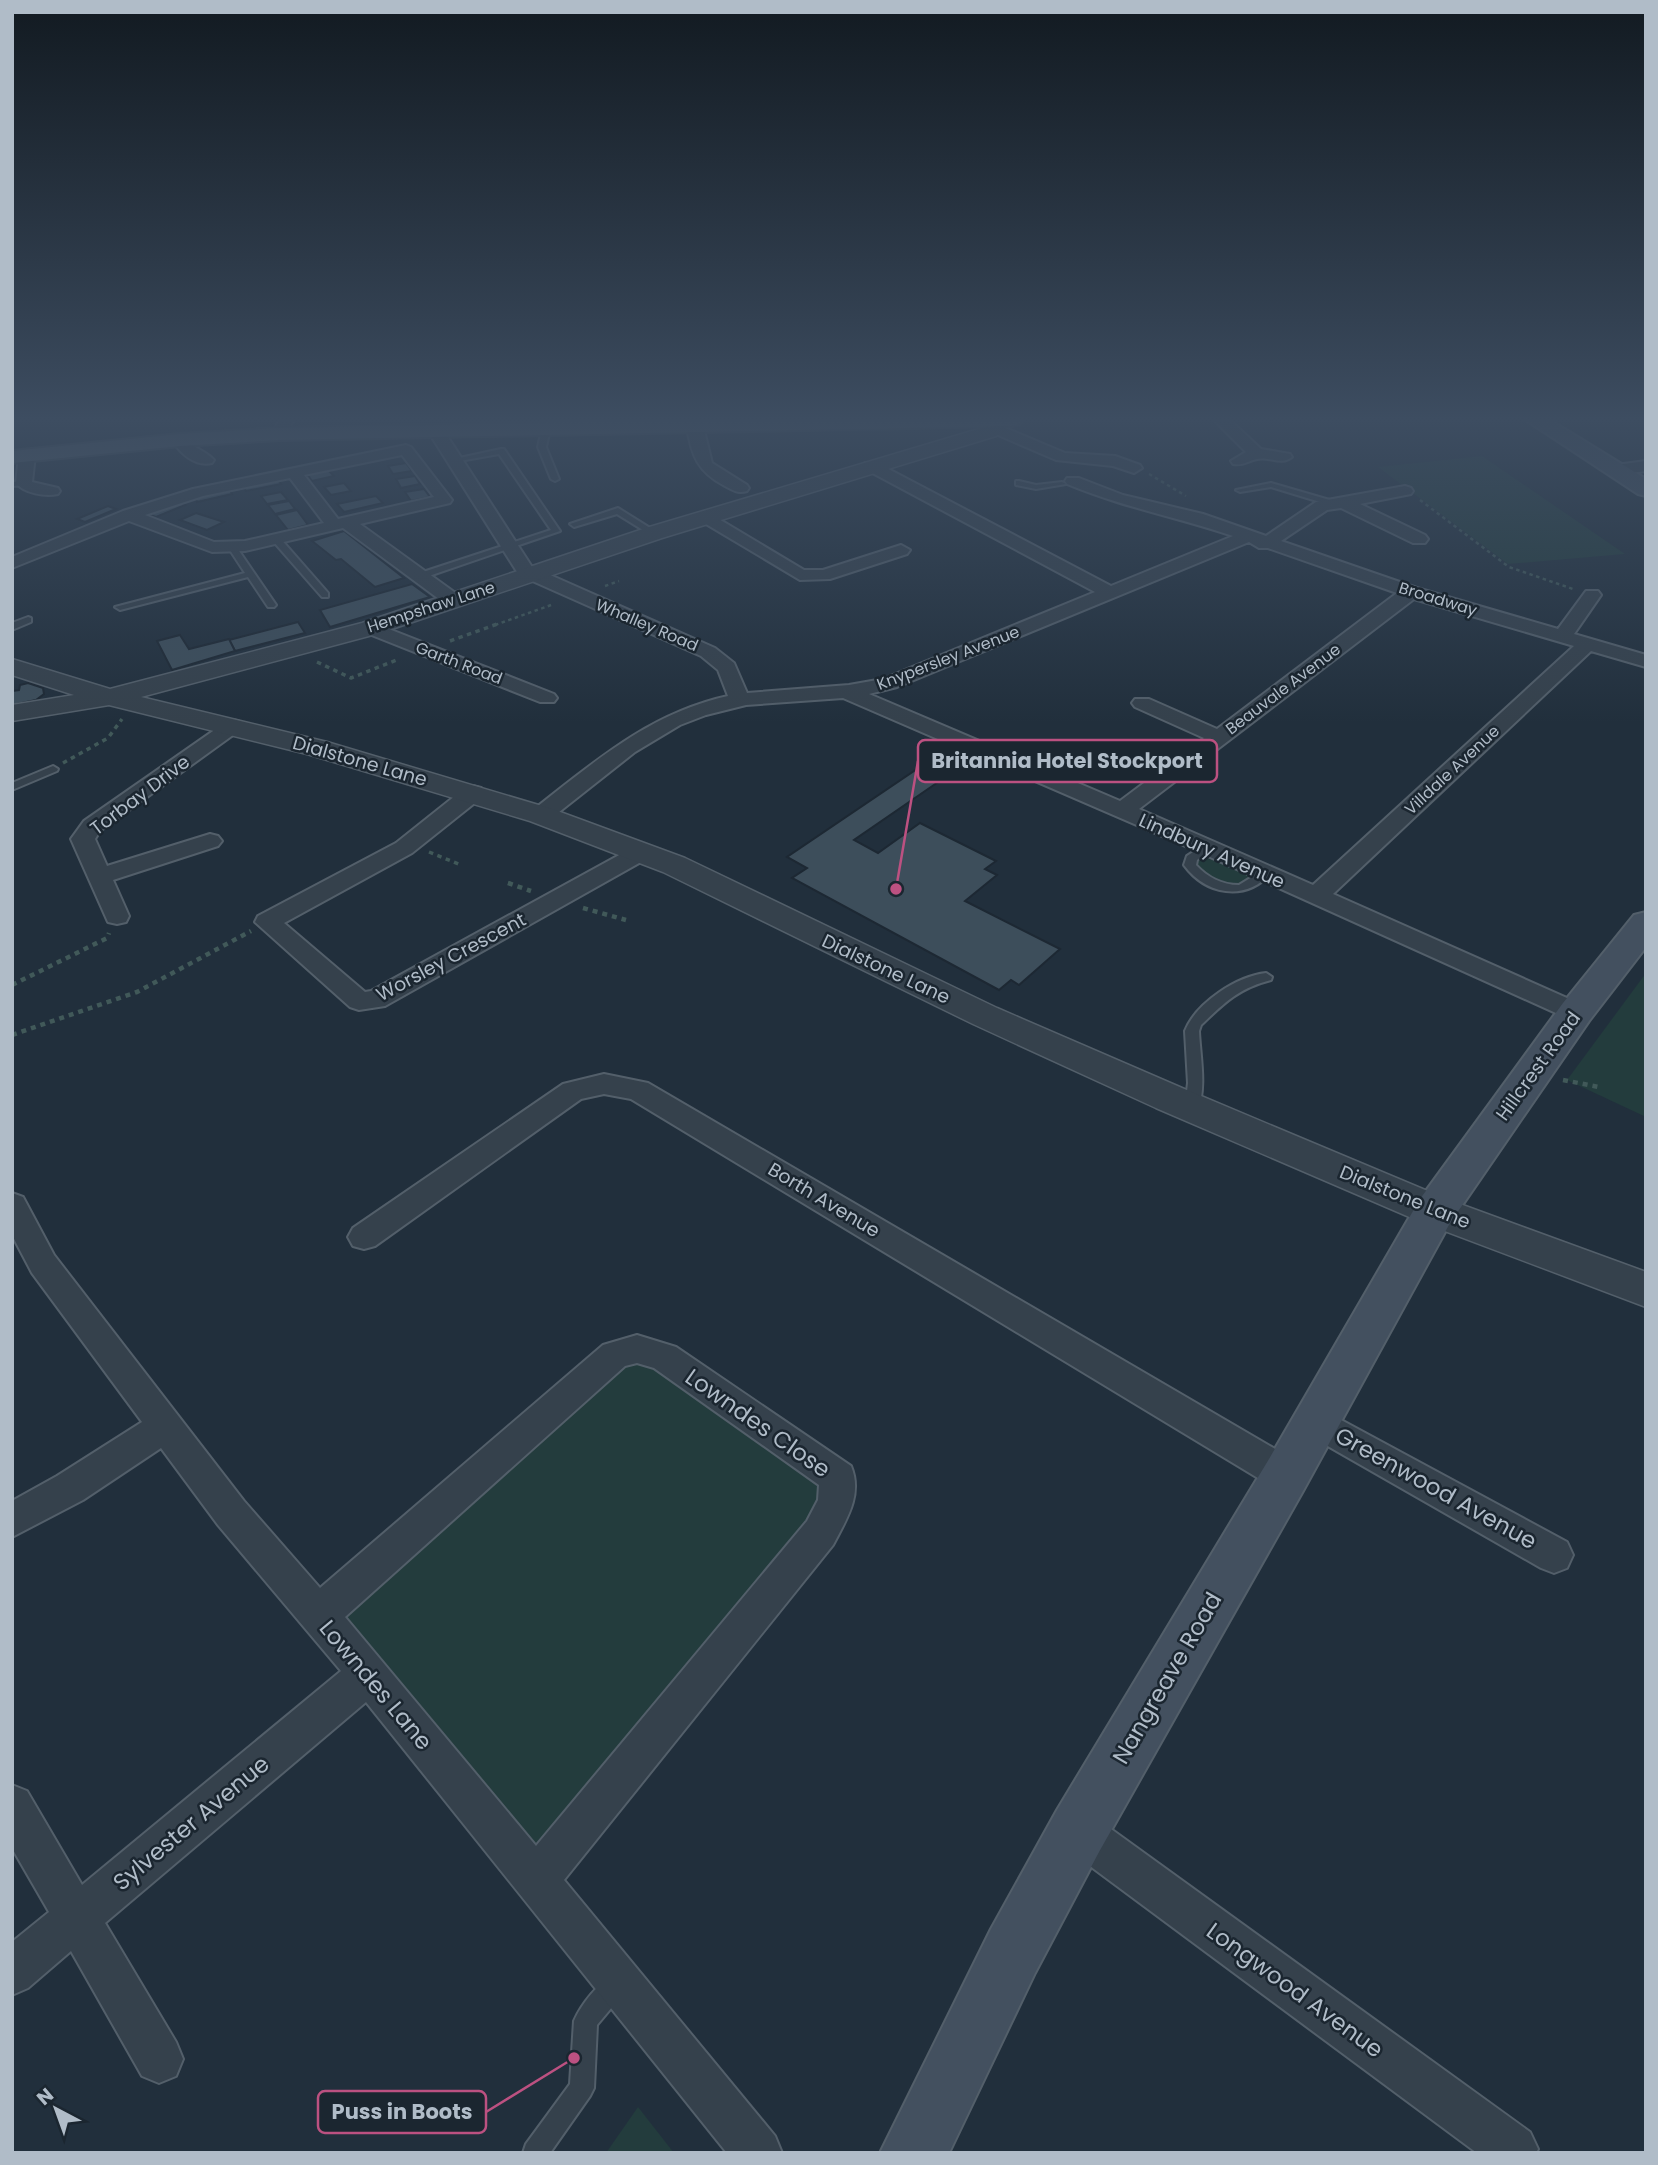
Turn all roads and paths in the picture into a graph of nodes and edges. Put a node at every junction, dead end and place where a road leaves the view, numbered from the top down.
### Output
1 (114, 521) edge
2 (145, 521) edge
3 (337, 521) edge
4 (353, 521) edge
5 (493, 521) edge
6 (549, 521) edge
7 (583, 521) edge
8 (634, 521) edge
9 (694, 521) edge
10 (713, 521) edge
11 (975, 521) edge
12 (1205, 521) edge
13 (1298, 521) edge
14 (1378, 521) edge
15 (1446, 521) edge
16 (340, 524) junction
17 (573, 524) dead end
18 (654, 533) junction
19 (1246, 537) junction
20 (276, 539) junction
21 (1419, 539) dead end
22 (1265, 544) junction
23 (509, 545) junction
24 (232, 547) junction
25 (901, 550) dead end
26 (12, 563) edge
27 (250, 574) junction
28 (530, 574) junction
29 (420, 576) junction
30 (619, 582) dead end
31 (1411, 592) junction
32 (1592, 592) joint
33 (1110, 593) junction
34 (325, 595) dead end
35 (579, 596) junction
36 (454, 601) junction
37 (271, 605) dead end
38 (120, 607) dead end
39 (28, 620) dead end
40 (12, 627) edge
41 (370, 628) junction
42 (1563, 636) junction
43 (1588, 643) junction
44 (290, 649) junction
45 (425, 649) junction
46 (1646, 661) edge
47 (12, 667) edge
48 (188, 677) junction
49 (64, 683) junction
50 (847, 692) junction
51 (547, 698) dead end
52 (740, 701) junction
53 (1142, 703) dead end
54 (118, 705) junction
55 (162, 708) junction
56 (24, 712) edge
57 (233, 726) junction
58 (1219, 737) junction
59 (53, 769) joint
60 (12, 787) edge
61 (473, 793) junction
62 (1122, 811) junction
63 (541, 815) junction
64 (211, 841) dead end
65 (410, 844) junction
66 (640, 853) junction
67 (461, 864) dead end
68 (100, 876) junction
69 (1316, 896) junction
70 (117, 916) joint
71 (267, 922) junction
72 (1646, 923) edge
73 (1266, 977) dead end
74 (12, 985) edge
75 (1576, 1012) junction
76 (12, 1035) edge
77 (1537, 1067) junction
78 (1599, 1087) dead end
79 (1192, 1108) junction
80 (12, 1205) edge
81 (1435, 1211) junction
82 (364, 1237) dead end
83 (1646, 1290) edge
84 (1317, 1422) junction
85 (166, 1425) junction
86 (1286, 1475) junction
87 (12, 1520) edge
88 (1555, 1555) dead end
89 (318, 1615) junction
90 (369, 1674) junction
91 (12, 1806) edge
92 (1078, 1831) junction
93 (537, 1879) junction
94 (77, 1917) junction
95 (12, 1972) edge
96 (618, 1982) junction
97 (159, 2059) dead end
98 (1513, 2149) dead end
99 (535, 2153) edge
100 (758, 2153) edge
101 (914, 2153) edge

1 - 26 street
2 - 24 street
3 - 16 street
4 - 16 street
5 - 23 street
6 - 23 lane
7 - 17 lane
8 - 18 lane
9 - 18 street, Hempshaw Lane
10 - 25 street
11 - 33 street
12 - 19 street, Broadway
13 - 22 street
14 - 21 street
15 - 32 path
16 - 20 street
16 - 29 street
18 - 28 street, Hempshaw Lane
19 - 22 street, Broadway
19 - 33 street, Knypersley Avenue
20 - 24 street
20 - 34 lane
22 - 31 street, Broadway
23 - 28 street
23 - 29 lane
24 - 27 lane
27 - 37 lane
27 - 38 lane
28 - 35 street, Whalley Road
28 - 36 street, Hempshaw Lane
29 - 36 street
30 - 35 path
31 - 42 street, Broadway
31 - 58 street, Beauvale Avenue
32 - 42 street
33 - 50 street, Knypersley Avenue
35 - 45 path
35 - 52 street, Whalley Road
36 - 41 street, Hempshaw Lane
39 - 40 lane
41 - 44 street, Hempshaw Lane
41 - 45 street, Garth Road
42 - 43 street, Broadway
43 - 46 street, Broadway
43 - 69 street, Villdale Avenue
44 - 45 path
44 - 48 street, Hempshaw Lane
45 - 51 street, Garth Road
47 - 49 street, Dialstone Lane
48 - 54 street, Hempshaw Lane
48 - 55 street
49 - 54 street, Dialstone Lane
49 - 56 street
50 - 52 street, Knypersley Avenue
50 - 62 street, Lindbury Avenue
52 - 63 street, Knypersley Avenue
53 - 58 street
54 - 55 street, Dialstone Lane
54 - 56 street, Hempshaw Lane
54 - 59 path
55 - 57 street, Dialstone Lane
57 - 61 street, Dialstone Lane
57 - 68 street, Torbay Drive
58 - 62 street, Beauvale Avenue
59 - 60 lane
61 - 63 street, Dialstone Lane
61 - 65 street
62 - 69 street, Lindbury Avenue
63 - 66 street, Dialstone Lane
64 - 68 street
65 - 67 path
65 - 71 street
66 - 71 street, Worsley Crescent
66 - 79 street, Dialstone Lane
68 - 70 street, Torbay Drive
69 - 75 street, Lindbury Avenue
70 - 74 path
71 - 76 path
72 - 75 main road, Hillcrest Road
73 - 79 lane
75 - 77 main road, Hillcrest Road
77 - 78 path
77 - 81 main road, Hillcrest Road
79 - 81 street, Dialstone Lane
80 - 85 street, Lowndes Lane
81 - 83 street, Dialstone Lane
81 - 84 main road, Nangreave Road
82 - 86 street, Borth Avenue
84 - 86 main road, Nangreave Road
84 - 88 street, Greenwood Avenue
85 - 87 street
85 - 89 street, Lowndes Lane
86 - 92 main road, Nangreave Road
89 - 90 street, Lowndes Lane
89 - 93 street, Lowndes Close
90 - 93 street, Lowndes Lane
90 - 94 street, Sylvester Avenue
91 - 94 street
92 - 98 street, Longwood Avenue
92 - 101 main road, Nangreave Road
93 - 96 street, Lowndes Lane
94 - 95 street, Sylvester Avenue
94 - 97 street
96 - 99 lane
96 - 100 street, Lowndes Lane

